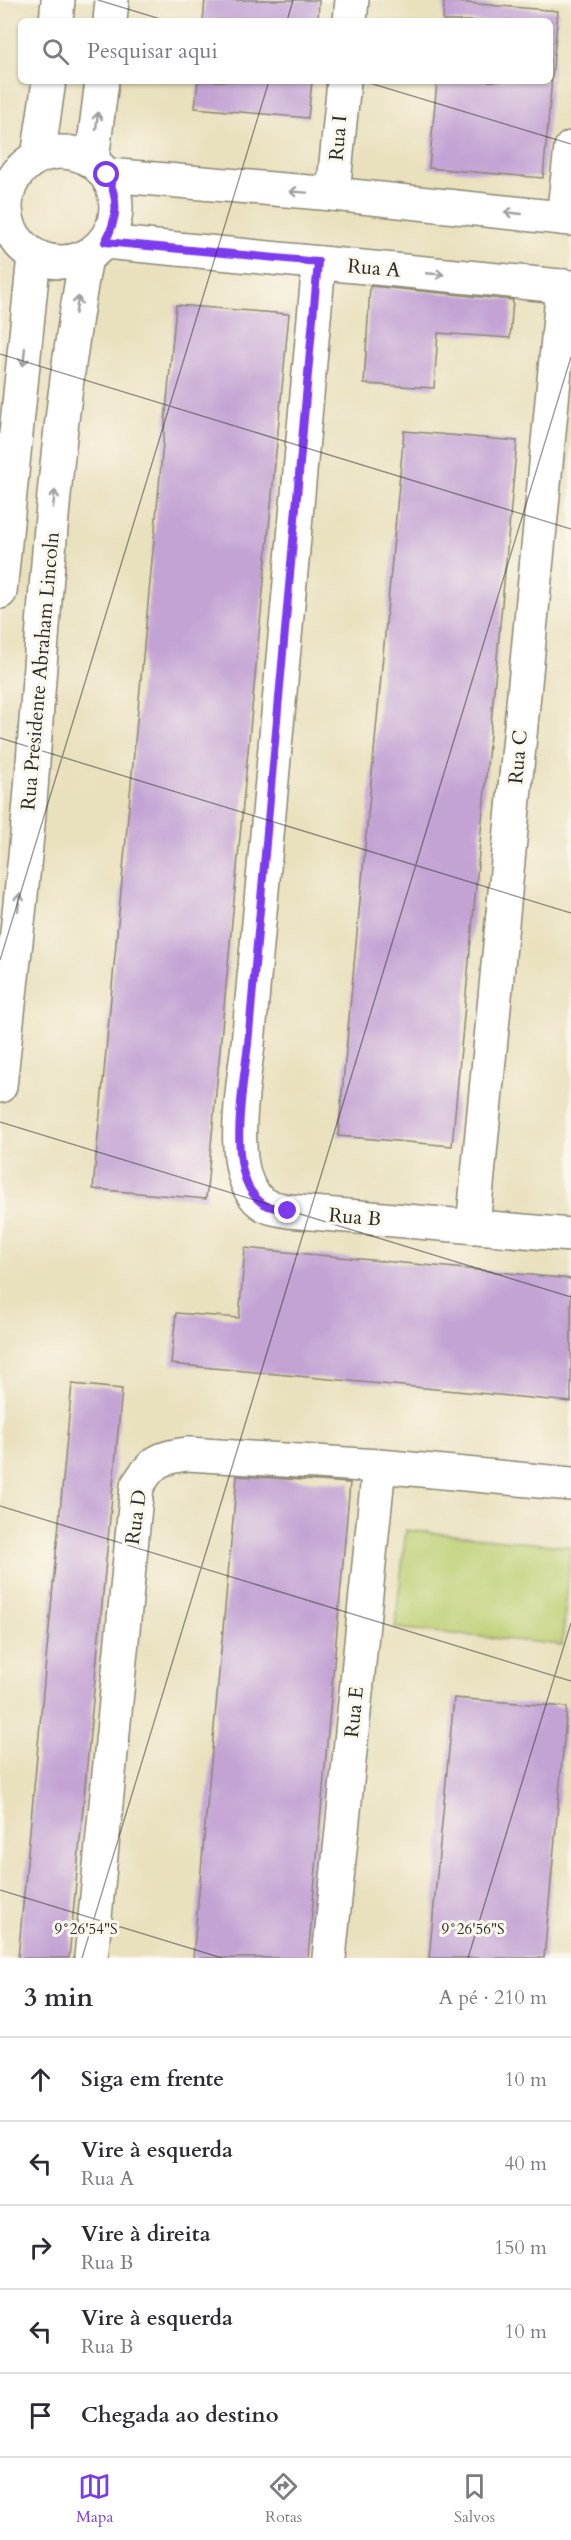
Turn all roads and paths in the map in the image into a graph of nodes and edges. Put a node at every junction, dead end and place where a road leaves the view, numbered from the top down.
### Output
1 (58, 0) edge
2 (112, 0) edge
3 (352, 0) edge
4 (56, 18) edge
5 (110, 18) edge
6 (350, 18) edge
7 (49, 84) edge
8 (102, 84) edge
9 (344, 84) edge
10 (571, 147) edge
11 (38, 157) junction
12 (100, 168) junction
13 (7, 179) edge
14 (333, 194) junction
15 (567, 219) edge
16 (19, 247) edge
17 (95, 250) junction
18 (318, 262) junction
19 (567, 286) edge
20 (0, 592) edge
21 (0, 1086) edge
22 (473, 1227) junction
23 (571, 1236) edge
24 (380, 1466) junction
25 (571, 1484) edge
26 (91, 1958) edge
27 (329, 1958) edge

1 - 4 street
2 - 5 street
3 - 6 street
7 - 11 street
12 -> 8 street
9 - 14 street, Rua I
10 - 15 street
11 - 12 street
11 - 13 street
14 -> 12 street
12 - 17 street
13 - 16 street
15 -> 14 street
16 - 17 street
16 -> 20 street
17 - 18 street, Rua A
21 -> 17 street, Rua Presidente Abraham Lincoln
18 -> 19 street, Rua A
18 - 22 street, Rua B
19 - 22 street, Rua C
22 - 23 street, Rua B
24 - 25 street, Rua D
24 - 26 street, Rua D
24 - 27 street, Rua E

